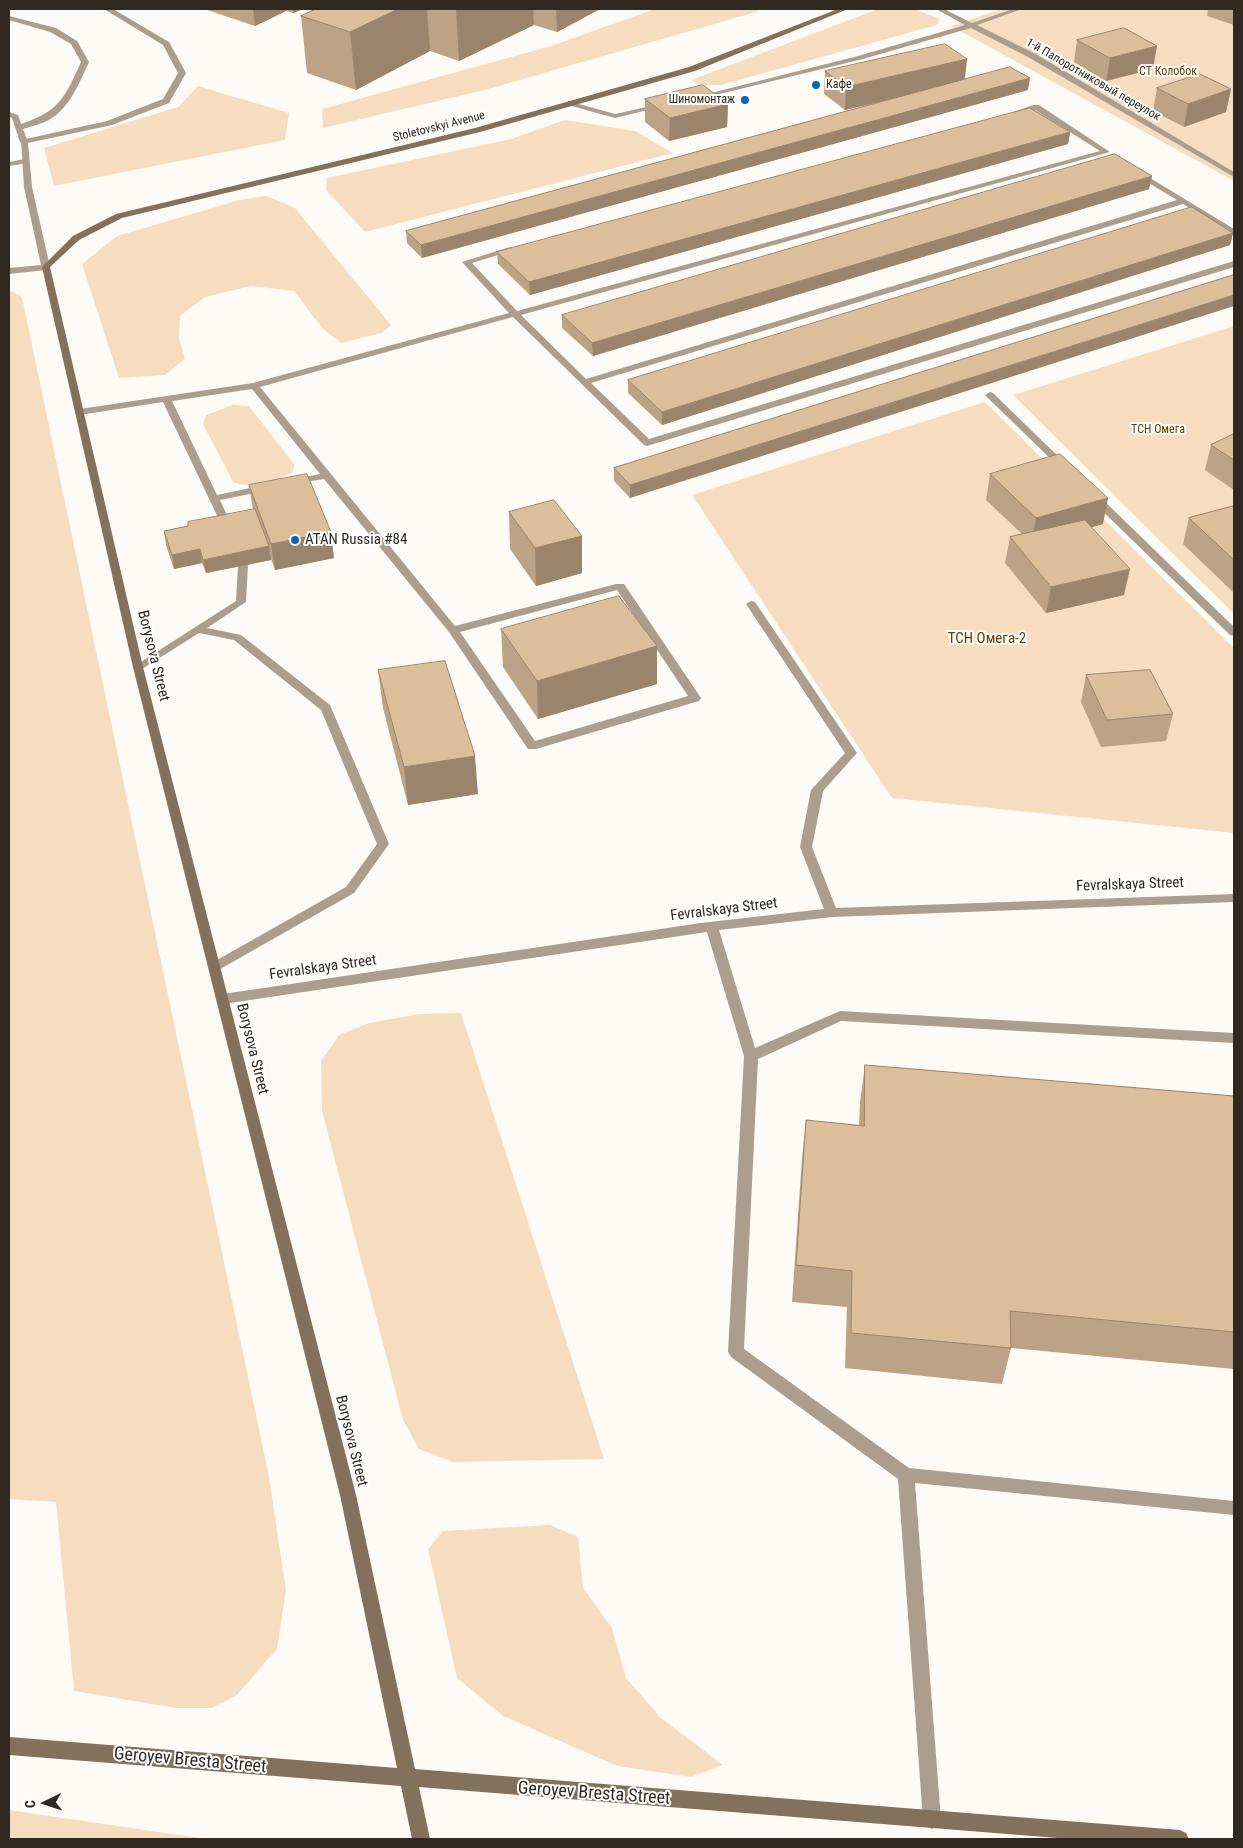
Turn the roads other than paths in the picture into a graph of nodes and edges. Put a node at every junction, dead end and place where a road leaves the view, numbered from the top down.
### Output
1 (108, 9) edge
2 (844, 9) edge
3 (939, 9) edge
4 (1019, 9) edge
5 (9, 18) edge
6 (972, 26) junction
7 (689, 99) edge
8 (572, 103) junction
9 (670, 103) edge
10 (9, 114) edge
11 (1008, 115) edge
12 (19, 128) junction
13 (24, 142) junction
14 (26, 161) junction
15 (9, 164) edge
16 (1129, 166) edge
17 (1234, 175) edge
18 (1183, 201) junction
19 (1234, 232) edge
20 (523, 246) edge
21 (1234, 264) edge
22 (46, 267) junction
23 (9, 271) edge
24 (516, 314) junction
25 (585, 382) junction
26 (254, 386) junction
27 (990, 395) dead end
28 (167, 400) junction
29 (80, 412) junction
30 (328, 475) junction
31 (1074, 476) edge
32 (1088, 490) edge
33 (216, 498) junction
34 (228, 528) edge
35 (243, 566) edge
36 (751, 604) dead end
37 (198, 630) junction
38 (453, 630) junction
39 (1234, 633) edge
40 (138, 667) junction
41 (1234, 898) edge
42 (832, 913) junction
43 (712, 927) junction
44 (215, 967) junction
45 (223, 1000) junction
46 (1234, 1038) edge
47 (750, 1056) junction
48 (906, 1475) junction
49 (1234, 1508) edge
50 (9, 1746) edge
51 (408, 1779) junction
52 (932, 1820) junction
53 (422, 1839) edge
54 (1180, 1839) edge

1 - 13 street
2 - 8 main road, Stoletovskyi Avenue
3 - 6 street, 1-й Папоротниковый переулок
4 - 6 street
5 - 12 street
6 - 7 street
6 - 17 street, 1-й Папоротниковый переулок
8 - 9 street
8 - 22 main road, Stoletovskyi Avenue
10 - 12 street
11 - 24 street
12 - 13 street
13 - 14 street
14 - 15 street
14 - 22 street
16 - 18 street
18 - 19 street
18 - 25 street
20 - 24 street
21 - 25 street
22 - 23 street
22 - 29 main road, Borysova Street
24 - 25 street
24 - 26 street
26 - 28 street
26 - 30 street
27 - 31 street
28 - 29 street
28 - 33 street
29 - 40 main road, Borysova Street
30 - 33 street
30 - 38 street
32 - 39 street
33 - 34 street
35 - 37 street
36 - 42 street
37 - 40 street
37 - 44 street
38 - 38 street
40 - 44 main road, Borysova Street
41 - 42 street, Fevralskaya Street
42 - 43 street, Fevralskaya Street
43 - 45 street, Fevralskaya Street
43 - 47 street
44 - 45 main road, Borysova Street
45 - 51 main road, Borysova Street
46 - 47 street
47 - 48 street
48 - 49 street
48 - 52 street
50 - 51 main road, Geroyev Bresta Street
51 - 52 main road, Geroyev Bresta Street
51 - 53 main road, Borysova Street
52 - 54 main road, Geroyev Bresta Street

